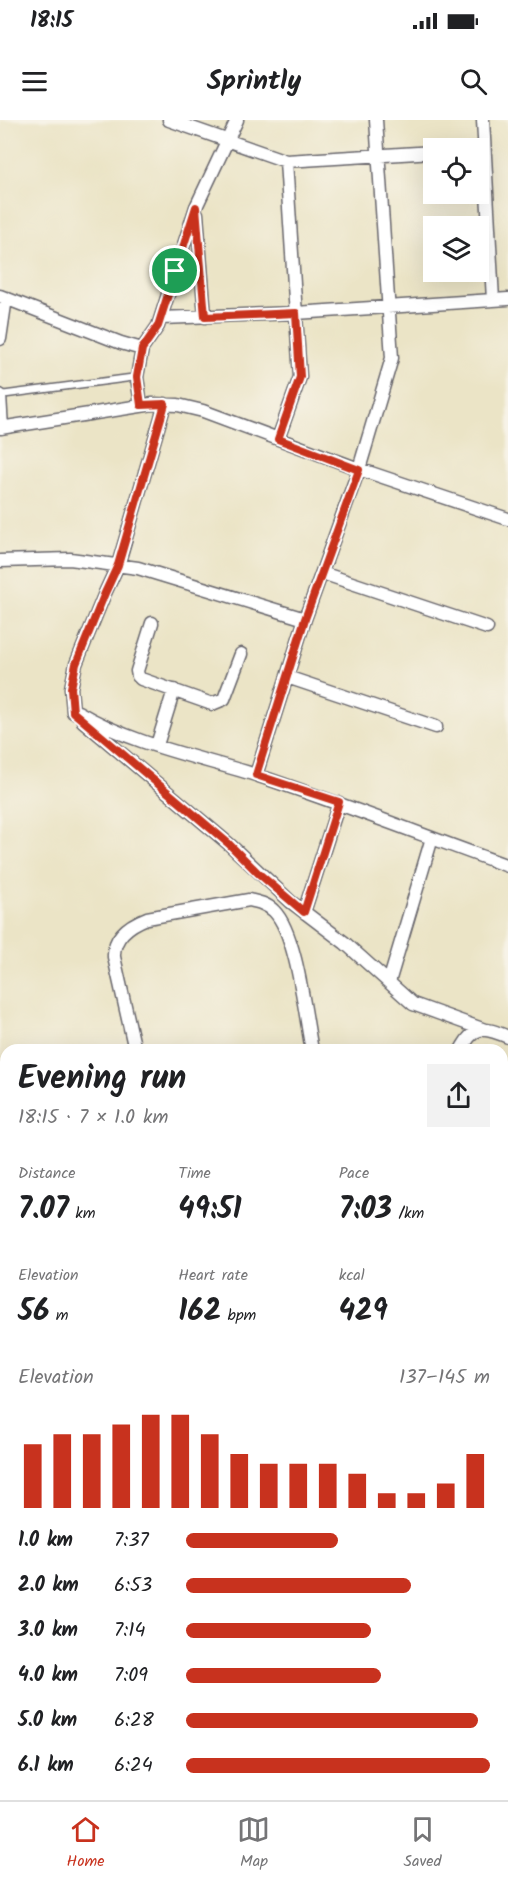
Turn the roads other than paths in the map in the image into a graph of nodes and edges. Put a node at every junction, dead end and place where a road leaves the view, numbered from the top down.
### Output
1 (169, 120) edge
2 (237, 120) edge
3 (376, 120) edge
4 (483, 120) edge
5 (482, 138) edge
6 (226, 142) junction
7 (423, 153) edge
8 (378, 156) junction
9 (286, 161) junction
10 (485, 204) edge
11 (196, 207) junction
12 (3, 297) edge
13 (508, 299) edge
14 (493, 300) junction
15 (388, 307) junction
16 (296, 313) junction
17 (205, 317) junction
18 (160, 318) junction
19 (0, 339) edge
20 (142, 349) junction
21 (137, 377) junction
22 (0, 395) edge
23 (165, 404) junction
24 (141, 405) junction
25 (1, 428) edge
26 (278, 439) junction
27 (359, 470) junction
28 (508, 519) edge
29 (0, 561) edge
30 (118, 565) junction
31 (322, 573) junction
32 (305, 619) junction
33 (152, 623) dead end
34 (487, 628) dead end
35 (241, 654) dead end
36 (287, 677) junction
37 (174, 690) junction
38 (73, 712) junction
39 (436, 727) dead end
40 (157, 746) junction
41 (256, 775) junction
42 (339, 802) junction
43 (432, 838) junction
44 (508, 866) edge
45 (304, 912) junction
46 (389, 982) junction
47 (484, 1030) junction
48 (508, 1037) edge
49 (134, 1044) edge
50 (310, 1044) edge
51 (464, 1044) edge

1 - 6 street
2 - 6 street
3 - 8 street
4 - 5 street
6 - 9 street
6 - 11 street
7 - 8 street
8 - 9 street
8 - 15 street
9 - 16 street
10 - 14 street
11 - 17 street
11 - 18 street
12 - 19 street
12 - 20 street
13 - 14 street
14 - 15 street
15 - 16 street
15 - 27 street
16 - 17 street
16 - 26 street
17 - 18 street
18 - 20 street
20 - 21 street
21 - 22 lane
21 - 24 street
22 - 25 street
23 - 24 street
23 - 26 street
23 - 30 street
24 - 25 street
26 - 27 street
27 - 28 street
27 - 31 street
29 - 30 street
30 - 32 street
30 - 38 street
31 - 32 street
31 - 34 street
32 - 36 street
33 - 37 street
35 - 37 street
36 - 39 street
36 - 41 street
37 - 40 street
38 - 40 street
38 - 45 street
40 - 41 street
41 - 42 street
42 - 43 street
42 - 45 street
43 - 44 street
43 - 46 street
45 - 46 street
46 - 47 street
47 - 48 street
47 - 51 street
49 - 50 street

